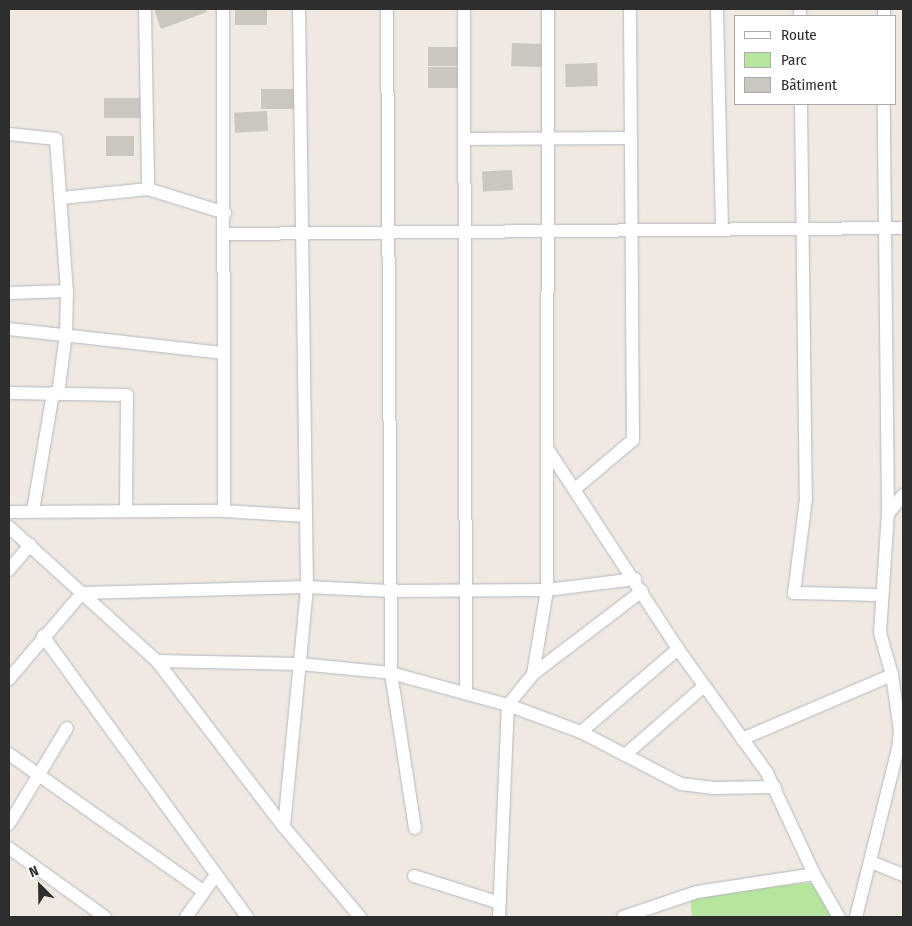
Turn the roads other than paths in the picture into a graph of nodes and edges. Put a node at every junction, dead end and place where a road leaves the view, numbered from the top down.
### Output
1 (146, 9) edge
2 (223, 9) edge
3 (299, 9) edge
4 (387, 9) edge
5 (464, 9) edge
6 (548, 9) edge
7 (630, 9) edge
8 (717, 9) edge
9 (801, 105) edge
10 (884, 105) edge
11 (9, 134) edge
12 (464, 138) junction
13 (547, 138) junction
14 (631, 138) junction
15 (148, 190) junction
16 (62, 198) junction
17 (225, 214) junction
18 (886, 228) junction
19 (903, 228) edge
20 (802, 229) junction
21 (632, 230) junction
22 (722, 230) junction
23 (547, 231) junction
24 (388, 232) junction
25 (467, 232) junction
26 (302, 233) junction
27 (225, 234) junction
28 (67, 291) junction
29 (9, 293) edge
30 (9, 329) edge
31 (66, 334) junction
32 (222, 353) junction
33 (9, 393) edge
34 (56, 394) junction
35 (547, 448) junction
36 (575, 489) junction
37 (903, 495) edge
38 (126, 510) junction
39 (33, 511) junction
40 (224, 511) junction
41 (9, 512) edge
42 (888, 514) junction
43 (306, 516) junction
44 (9, 527) edge
45 (30, 545) junction
46 (9, 570) edge
47 (634, 579) junction
48 (307, 587) junction
49 (547, 590) junction
50 (390, 591) junction
51 (468, 591) junction
52 (642, 591) junction
53 (82, 593) junction
54 (882, 595) junction
55 (43, 636) junction
56 (678, 649) junction
57 (157, 661) junction
58 (300, 664) junction
59 (391, 674) junction
60 (533, 674) junction
61 (892, 675) junction
62 (9, 679) edge
63 (704, 686) junction
64 (466, 693) junction
65 (508, 704) junction
66 (67, 728) dead end
67 (581, 732) junction
68 (742, 739) junction
69 (9, 754) edge
70 (625, 755) junction
71 (40, 775) junction
72 (776, 787) junction
73 (9, 824) edge
74 (284, 827) junction
75 (415, 828) dead end
76 (9, 848) edge
77 (871, 862) junction
78 (814, 874) junction
79 (216, 875) junction
80 (903, 875) edge
81 (414, 876) dead end
82 (202, 891) junction
83 (500, 903) junction
84 (105, 917) edge
85 (186, 917) edge
86 (247, 917) edge
87 (360, 917) edge
88 (499, 917) edge
89 (623, 917) edge
90 (839, 917) edge
91 (856, 917) edge

1 - 15 street
2 - 17 street
3 - 26 street
4 - 24 street
5 - 12 street
6 - 13 street
7 - 14 street
8 - 22 street
9 - 20 street
10 - 18 street
11 - 16 street
12 - 13 street
12 - 25 street
13 - 14 street
13 - 23 street
14 - 21 street
15 - 16 street
15 - 17 street
16 - 28 street
17 - 27 street
18 - 19 street
18 - 20 street
18 - 42 street
20 - 22 street
20 - 54 street
21 - 22 street
21 - 23 street
21 - 36 street
23 - 25 street
23 - 35 street
24 - 25 street
24 - 26 street
24 - 50 street
25 - 51 street
26 - 27 street
26 - 43 street
27 - 32 street
28 - 29 street
28 - 31 street
30 - 31 street
31 - 32 street
31 - 34 street
32 - 40 street
33 - 34 street
34 - 38 street
34 - 39 street
35 - 36 street
35 - 49 street
36 - 47 street
37 - 42 street
38 - 39 street
38 - 40 street
39 - 41 street
40 - 43 street
42 - 54 street
43 - 48 street
44 - 45 street
45 - 46 street
45 - 53 street
47 - 49 street
47 - 52 street
48 - 50 street
48 - 53 street
48 - 58 street
49 - 51 street
49 - 60 street
50 - 51 street
50 - 59 street
51 - 64 street
52 - 56 street
52 - 60 street
53 - 55 street
53 - 57 street
54 - 61 street
55 - 62 street
55 - 79 street
56 - 63 street
56 - 67 street
57 - 58 street
57 - 74 street
58 - 59 street
58 - 74 street
59 - 64 street
59 - 75 street
60 - 65 street
61 - 68 street
61 - 77 street
63 - 68 street
63 - 70 street
64 - 65 street
65 - 67 street
65 - 83 street
66 - 71 street
67 - 70 street
68 - 72 street
69 - 71 street
70 - 72 street
71 - 73 street
71 - 82 street
72 - 78 street
74 - 87 street
76 - 84 street
77 - 80 street
77 - 91 street
78 - 89 street
78 - 90 street
79 - 82 street
79 - 86 street
81 - 83 street
82 - 85 street
83 - 88 street

